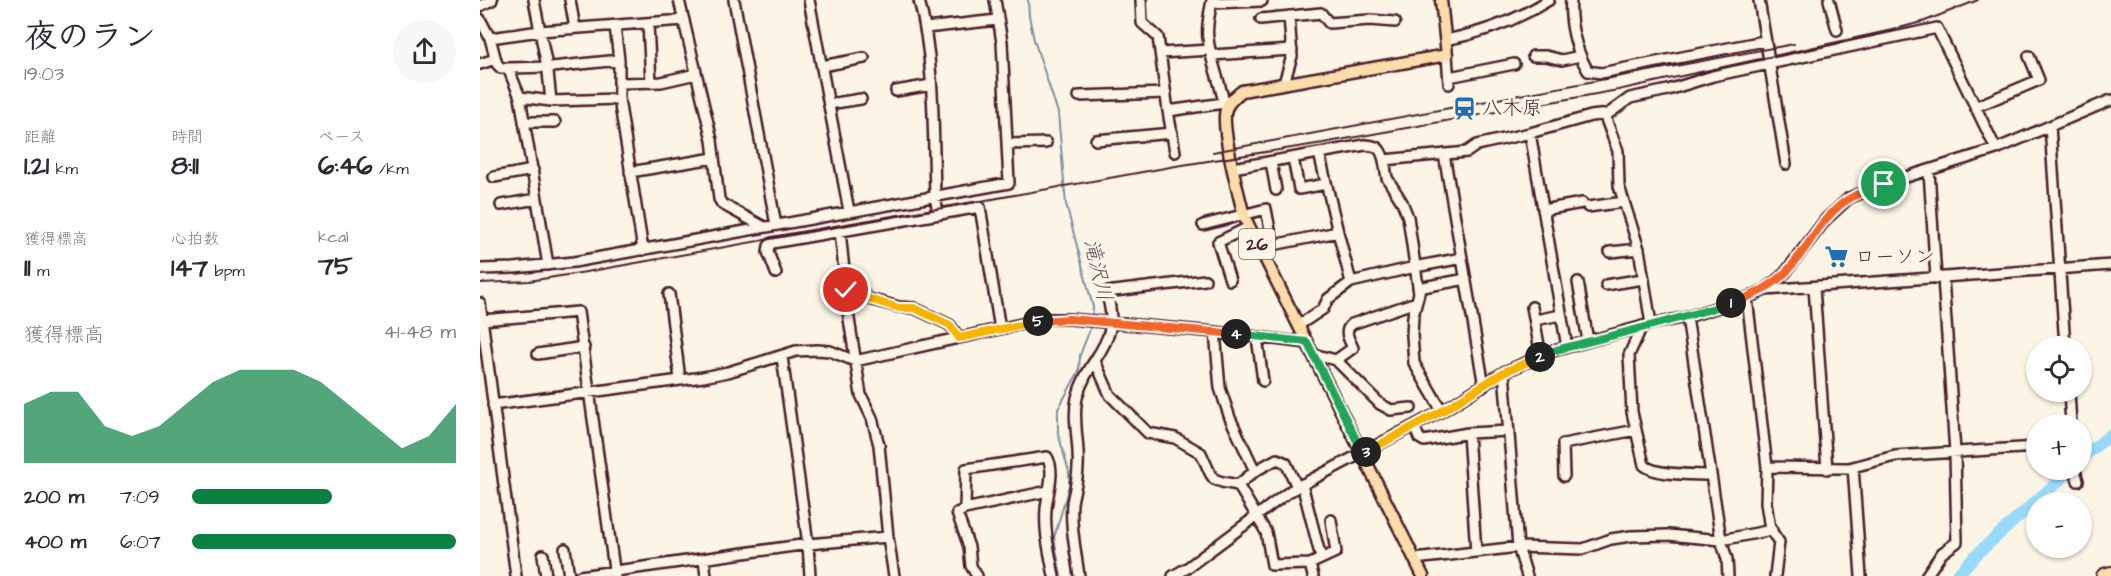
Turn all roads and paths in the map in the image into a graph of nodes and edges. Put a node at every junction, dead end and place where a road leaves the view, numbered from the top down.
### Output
1 (534, 0) edge
2 (570, 0) edge
3 (679, 0) edge
4 (734, 0) edge
5 (809, 0) edge
6 (920, 0) edge
7 (995, 0) edge
8 (1141, 0) edge
9 (1441, 0) edge
10 (1549, 0) edge
11 (1571, 0) edge
12 (1759, 0) edge
13 (1829, 0) edge
14 (1262, 1) edge
15 (1212, 2) edge
16 (1289, 16) junction
17 (1261, 18) dead end
18 (480, 19) edge
19 (684, 20) junction
20 (997, 20) junction
21 (1395, 22) dead end
22 (648, 24) junction
23 (615, 26) junction
24 (575, 28) junction
25 (926, 28) junction
26 (1837, 30) dead end
27 (540, 31) junction
28 (490, 38) junction
29 (1445, 40) junction
30 (1764, 41) junction
31 (1292, 50) junction
32 (1160, 53) junction
33 (1211, 53) junction
34 (1447, 55) junction
35 (1533, 56) dead end
36 (1580, 56) junction
37 (2029, 56) dead end
38 (864, 58) dead end
39 (495, 59) junction
40 (619, 60) junction
41 (480, 64) edge
42 (1514, 64) dead end
43 (546, 66) junction
44 (822, 66) junction
45 (1768, 66) junction
46 (508, 68) junction
47 (696, 75) junction
48 (651, 82) junction
49 (620, 83) junction
50 (1284, 83) junction
51 (931, 85) junction
52 (896, 91) dead end
53 (1166, 93) junction
54 (1080, 96) dead end
55 (520, 97) junction
56 (619, 99) junction
57 (861, 99) dead end
58 (2111, 100) edge
59 (551, 101) junction
60 (829, 104) junction
61 (1226, 104) junction
62 (1975, 107) junction
63 (1168, 111) junction
64 (1604, 114) junction
65 (524, 122) junction
66 (555, 122) dead end
67 (2050, 126) junction
68 (1530, 133) junction
69 (1172, 134) junction
70 (1096, 140) dead end
71 (1046, 143) dead end
72 (1007, 144) junction
73 (1996, 149) junction
74 (1175, 152) dead end
75 (1319, 153) junction
76 (1444, 154) junction
77 (714, 158) junction
78 (1293, 158) junction
79 (1384, 160) junction
80 (1271, 162) junction
81 (1786, 164) dead end
82 (1233, 168) junction
83 (533, 170) junction
84 (1929, 171) junction
85 (630, 172) junction
86 (494, 177) dead end
87 (1326, 184) junction
88 (1276, 190) dead end
89 (935, 195) junction
90 (537, 199) junction
91 (1624, 202) junction
92 (501, 205) dead end
93 (1543, 210) junction
94 (849, 211) junction
95 (938, 214) junction
96 (1244, 215) junction
97 (776, 225) junction
98 (1203, 225) dead end
99 (764, 227) junction
100 (1249, 227) junction
101 (840, 231) junction
102 (1338, 232) junction
103 (1639, 249) junction
104 (643, 250) junction
105 (1610, 252) dead end
106 (1462, 258) junction
107 (548, 265) junction
108 (2111, 266) edge
109 (1415, 267) junction
110 (2060, 268) junction
111 (480, 269) edge
112 (777, 273) dead end
113 (1939, 278) junction
114 (1466, 279) junction
115 (1644, 279) junction
116 (1205, 280) dead end
117 (1230, 280) dead end
118 (1351, 282) junction
119 (1578, 282) dead end
120 (1606, 285) dead end
121 (1814, 287) junction
122 (1418, 288) junction
123 (846, 290) junction
124 (1765, 290) junction
125 (669, 294) dead end
126 (1747, 298) junction
127 (1416, 302) junction
128 (480, 303) edge
129 (1532, 307) dead end
130 (1561, 315) junction
131 (1687, 317) junction
132 (482, 320) junction
133 (1535, 320) junction
134 (1112, 323) junction
135 (1299, 325) junction
136 (1647, 325) junction
137 (1000, 329) junction
138 (1215, 332) junction
139 (2065, 336) edge
140 (1257, 337) junction
141 (959, 338) junction
142 (1588, 341) junction
143 (1307, 342) junction
144 (584, 347) junction
145 (1567, 347) junction
146 (538, 354) dead end
147 (1313, 354) junction
148 (1541, 356) junction
149 (782, 357) junction
150 (1336, 360) junction
151 (855, 361) junction
152 (1095, 361) junction
153 (1504, 372) junction
154 (680, 380) junction
155 (1263, 381) dead end
156 (1484, 386) junction
157 (590, 391) junction
158 (493, 405) junction
159 (1411, 408) dead end
160 (1442, 411) junction
161 (1414, 426) junction
162 (1636, 430) junction
163 (1509, 431) junction
164 (1468, 433) junction
165 (2026, 448) edge
166 (1955, 452) junction
167 (1363, 453) junction
168 (1767, 467) junction
169 (1853, 467) junction
170 (1827, 469) junction
171 (1255, 471) junction
172 (1710, 475) junction
173 (1564, 476) dead end
174 (1238, 485) junction
175 (1300, 486) junction
176 (1048, 491) junction
177 (965, 509) junction
178 (1256, 514) junction
179 (1331, 520) dead end
180 (1772, 530) junction
181 (888, 537) junction
182 (1720, 540) junction
183 (808, 544) junction
184 (1518, 548) junction
185 (565, 549) dead end
186 (1476, 552) junction
187 (543, 555) dead end
188 (1321, 558) junction
189 (704, 559) junction
190 (1415, 559) junction
191 (1310, 564) junction
192 (1188, 572) edge
193 (615, 573) edge
194 (2111, 574) edge
195 (516, 576) edge
196 (546, 576) edge
197 (569, 576) edge
198 (580, 576) edge
199 (706, 576) edge
200 (810, 576) edge
201 (894, 576) edge
202 (977, 576) edge
203 (1054, 576) edge
204 (1079, 576) edge
205 (1173, 576) edge
206 (1313, 576) edge
207 (1423, 576) edge
208 (1527, 576) edge
209 (1728, 576) edge
210 (1775, 576) edge
211 (1860, 576) edge
212 (1926, 576) edge
213 (2104, 576) edge

1 - 27 street
2 - 24 street
3 - 19 street
4 - 97 street
5 - 44 street
6 - 25 street
7 - 20 street
8 - 32 street
9 - 29 main road
10 - 29 street
11 - 36 street
12 - 30 street
13 - 26 street
14 - 15 street
15 - 33 street
16 - 17 street
16 - 21 street
16 - 31 street
18 - 28 street
19 - 22 street
19 - 47 street
20 - 25 street
20 - 72 street
22 - 23 street
22 - 48 street
23 - 24 street
23 - 40 street
24 - 27 street
25 - 51 street
27 - 28 street
27 - 43 street
28 - 39 street
29 - 34 main road
30 - 36 street
30 - 45 street
31 - 33 street
31 - 50 street
32 - 33 street
32 - 53 street
33 - 61 street
34 - 42 street
34 - 50 main road
35 - 36 street
37 - 62 street
38 - 44 street
39 - 41 street
39 - 46 street
40 - 43 street
40 - 49 street
43 - 46 street
43 - 59 street
44 - 60 street
45 - 62 street
45 - 64 street
45 - 81 street
46 - 55 street
47 - 48 street
47 - 77 street
48 - 49 street
49 - 56 street
50 - 61 main road
51 - 52 street
51 - 89 street
53 - 54 street
53 - 63 street
55 - 59 street
55 - 65 street
56 - 59 street
56 - 85 street
57 - 60 street
58 - 67 street
60 - 94 street
61 - 63 street
61 - 82 main road, 26
62 - 73 street
63 - 69 street
64 - 68 street
64 - 91 street
65 - 66 street
65 - 83 street
67 - 73 street
67 - 110 street
68 - 76 street
68 - 93 street
69 - 70 street
69 - 74 street
71 - 72 street
72 - 89 street
73 - 84 street
75 - 78 street
75 - 79 street
75 - 87 street
76 - 79 street
76 - 106 street
77 - 85 street
77 - 99 street
78 - 80 street
78 - 87 street
79 - 109 street
80 - 82 street
80 - 88 street
82 - 96 main road, 26
83 - 86 street
83 - 90 street
84 - 113 street
84 - 124 street
85 - 104 street
87 - 102 street
89 - 94 street
89 - 95 street
90 - 92 street
90 - 107 street
91 - 93 street
91 - 103 street
93 - 130 street
94 - 97 street
95 - 101 street
95 - 137 street
96 - 98 street
96 - 100 main road, 26
96 - 102 street
97 - 99 street
99 - 104 street
100 - 117 street
100 - 135 main road, 26
101 - 112 street
101 - 123 street
102 - 118 street
103 - 105 street
103 - 115 street
104 - 107 street
106 - 109 street
106 - 114 street
107 - 111 street
108 - 110 street
109 - 118 street
109 - 122 street
110 - 113 street
110 - 139 street
113 - 121 street
113 - 166 street
114 - 122 street
114 - 156 street
115 - 120 street
115 - 136 street
116 - 134 street
118 - 135 street
119 - 142 street
121 - 124 street
121 - 170 street
122 - 127 street
123 - 141 street
123 - 151 street
124 - 126 street
125 - 154 street
126 - 131 street
126 - 168 street
127 - 150 street
127 - 160 street
128 - 132 street
129 - 133 street
130 - 133 street
130 - 145 street
131 - 136 street
131 - 172 street
132 - 144 street
132 - 158 street
133 - 148 street
134 - 137 street
134 - 138 street
134 - 152 street
135 - 143 main road, 26
136 - 142 street
136 - 162 street
137 - 141 street
138 - 140 street
138 - 171 street
140 - 143 street
140 - 155 street
141 - 151 street
142 - 145 street
143 - 147 main road, 26
144 - 146 street
144 - 157 street
145 - 148 street
147 - 150 street
147 - 167 main road, 26
148 - 153 street
149 - 151 street
149 - 154 street
149 - 183 street
150 - 159 street
151 - 181 street
152 - 174 street
152 - 204 street
153 - 156 street
153 - 163 street
154 - 157 street
156 - 160 street
157 - 158 street
157 - 193 street
158 - 195 street
160 - 161 street
161 - 164 street
161 - 167 street
162 - 172 street
162 - 173 street
163 - 164 street
163 - 184 street
164 - 186 street
165 - 166 street
166 - 169 street
166 - 212 street
167 - 175 street
167 - 190 main road, 26
168 - 170 street
168 - 180 street
169 - 170 street
169 - 211 street
171 - 174 street
171 - 175 street
172 - 182 street
174 - 178 street
175 - 178 street
175 - 188 street
176 - 177 street
176 - 177 street
176 - 203 street
177 - 202 street
178 - 191 street
178 - 192 street
179 - 188 street
180 - 182 street
180 - 210 street
181 - 183 street
181 - 201 street
182 - 184 street
182 - 209 street
183 - 189 street
183 - 200 street
184 - 186 street
184 - 208 street
185 - 197 street
186 - 190 street
187 - 196 street
188 - 191 street
189 - 193 street
189 - 199 street
190 - 207 main road, 26
191 - 206 street
192 - 205 street
193 - 198 street
194 - 213 highway

